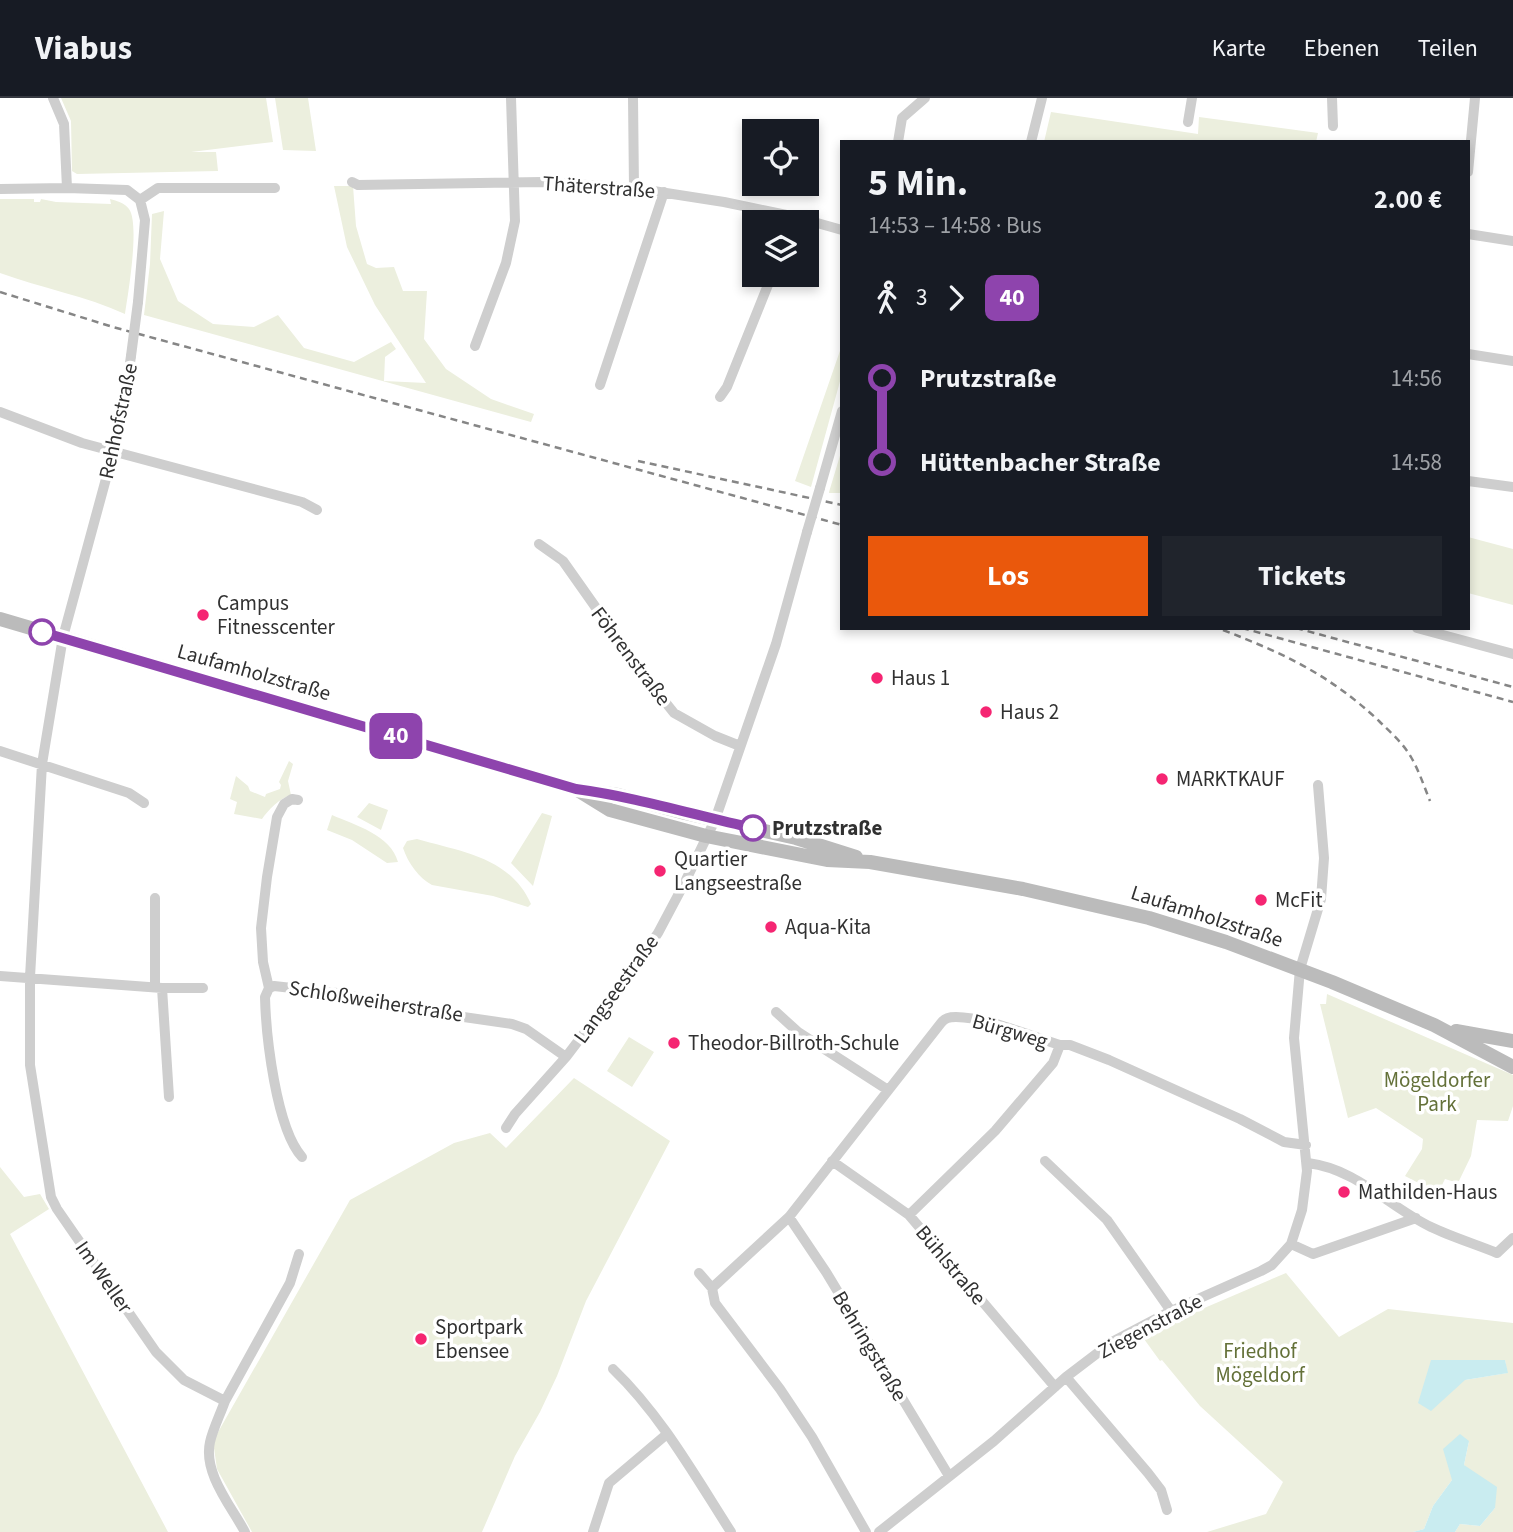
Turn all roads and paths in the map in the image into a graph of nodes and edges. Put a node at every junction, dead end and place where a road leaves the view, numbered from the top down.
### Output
1 (53, 98) edge
2 (511, 98) edge
3 (633, 98) edge
4 (925, 98) edge
5 (1042, 98) edge
6 (1192, 98) edge
7 (1332, 98) edge
8 (1475, 98) edge
9 (1188, 122) dead end
10 (1333, 126) dead end
11 (898, 140) edge
12 (1032, 140) edge
13 (1470, 151) edge
14 (352, 182) dead end
15 (515, 183) junction
16 (67, 188) junction
17 (275, 188) dead end
18 (634, 188) junction
19 (0, 189) edge
20 (664, 192) junction
21 (140, 200) junction
22 (748, 210) edge
23 (819, 225) edge
24 (840, 230) edge
25 (1470, 234) edge
26 (1513, 241) edge
27 (767, 287) edge
28 (475, 346) dead end
29 (1470, 354) edge
30 (1513, 360) edge
31 (600, 385) dead end
32 (720, 397) dead end
33 (0, 412) edge
34 (840, 418) edge
35 (113, 453) junction
36 (1470, 481) edge
37 (1513, 487) edge
38 (317, 510) dead end
39 (539, 544) dead end
40 (0, 619) edge
41 (1424, 630) edge
42 (63, 638) junction
43 (1513, 654) edge
44 (740, 746) junction
45 (0, 751) edge
46 (42, 764) junction
47 (1318, 785) dead end
48 (576, 789) junction
49 (298, 800) dead end
50 (144, 803) dead end
51 (715, 820) junction
52 (706, 836) junction
53 (870, 862) junction
54 (155, 898) dead end
55 (1300, 969) junction
56 (0, 976) edge
57 (30, 976) junction
58 (159, 988) junction
59 (203, 988) dead end
60 (269, 988) junction
61 (776, 1012) dead end
62 (1434, 1025) junction
63 (1513, 1041) edge
64 (1060, 1045) junction
65 (566, 1056) junction
66 (1513, 1068) edge
67 (888, 1090) junction
68 (169, 1097) dead end
69 (506, 1128) dead end
70 (1306, 1145) junction
71 (302, 1157) dead end
72 (832, 1161) junction
73 (1045, 1161) dead end
74 (1308, 1163) junction
75 (909, 1215) junction
76 (789, 1217) junction
77 (1416, 1218) junction
78 (1513, 1238) edge
79 (1291, 1244) junction
80 (299, 1254) dead end
81 (699, 1273) dead end
82 (712, 1288) junction
83 (1171, 1311) junction
84 (612, 1369) dead end
85 (1066, 1377) junction
86 (1055, 1387) junction
87 (225, 1401) junction
88 (667, 1434) junction
89 (949, 1476) junction
90 (1167, 1510) dead end
91 (245, 1532) edge
92 (593, 1532) edge
93 (732, 1532) edge
94 (866, 1532) edge
95 (879, 1532) edge

1 - 16 street
2 - 15 street
3 - 18 street
4 - 11 street
5 - 12 street
6 - 9 street
7 - 10 street
8 - 13 street
14 - 15 street, Thäterstraße
15 - 18 street, Thäterstraße
15 - 28 street
16 - 19 street
16 - 21 street
17 - 21 street
18 - 20 street, Thäterstraße
20 - 22 street, Thäterstraße
20 - 31 street
21 - 35 street, Rehhofstraße, bridge
23 - 24 street, Thäterstraße
25 - 26 street
27 - 32 street
29 - 30 street
33 - 35 street
34 - 44 street, bridge
35 - 38 street
35 - 42 street, Rehhofstraße
36 - 37 street
39 - 44 street, Föhrenstraße
40 - 42 main road, Laufamholzstraße
41 - 43 street
42 - 46 street, Rehhofstraße
42 - 48 main road, Laufamholzstraße
44 - 51 street
45 - 46 street
46 - 50 street
46 - 57 street, Im Weller
47 - 55 street
48 - 51 main road, Laufamholzstraße
48 - 52 main road, Laufamholzstraße
49 - 60 street
51 - 52 street
51 - 53 main road, Laufamholzstraße
52 - 53 main road, Laufamholzstraße
52 - 65 street, Langseestraße
53 - 55 main road, Laufamholzstraße
54 - 58 street
55 - 62 main road, Laufamholzstraße
55 - 70 street
56 - 57 street
57 - 58 street
57 - 87 street, Im Weller
58 - 59 street
58 - 68 street
60 - 65 street, Schloßweiherstraße
60 - 71 street, Schloßweiherstraße
61 - 67 street
62 - 63 main road
62 - 66 main road, Laufamholzstraße
64 - 67 street, Bürgweg
64 - 70 street, Bürgweg
64 - 75 street
65 - 69 street, Langseestraße
67 - 72 street, Bürgweg
70 - 74 street
72 - 75 street, Bühlstraße
72 - 76 street, Bürgweg
73 - 83 street
74 - 77 street
74 - 79 street
75 - 86 street, Bühlstraße
76 - 82 street, Bürgweg
76 - 89 street, Behringstraße
77 - 78 street
77 - 79 street
79 - 83 street, Ziegenstraße
80 - 87 street
81 - 82 street
82 - 94 street
83 - 85 street, Ziegenstraße
84 - 88 street
85 - 86 street, Ziegenstraße
85 - 90 street
86 - 89 street, Ziegenstraße
87 - 91 street
88 - 92 street
88 - 93 street
89 - 95 street, Ziegenstraße

